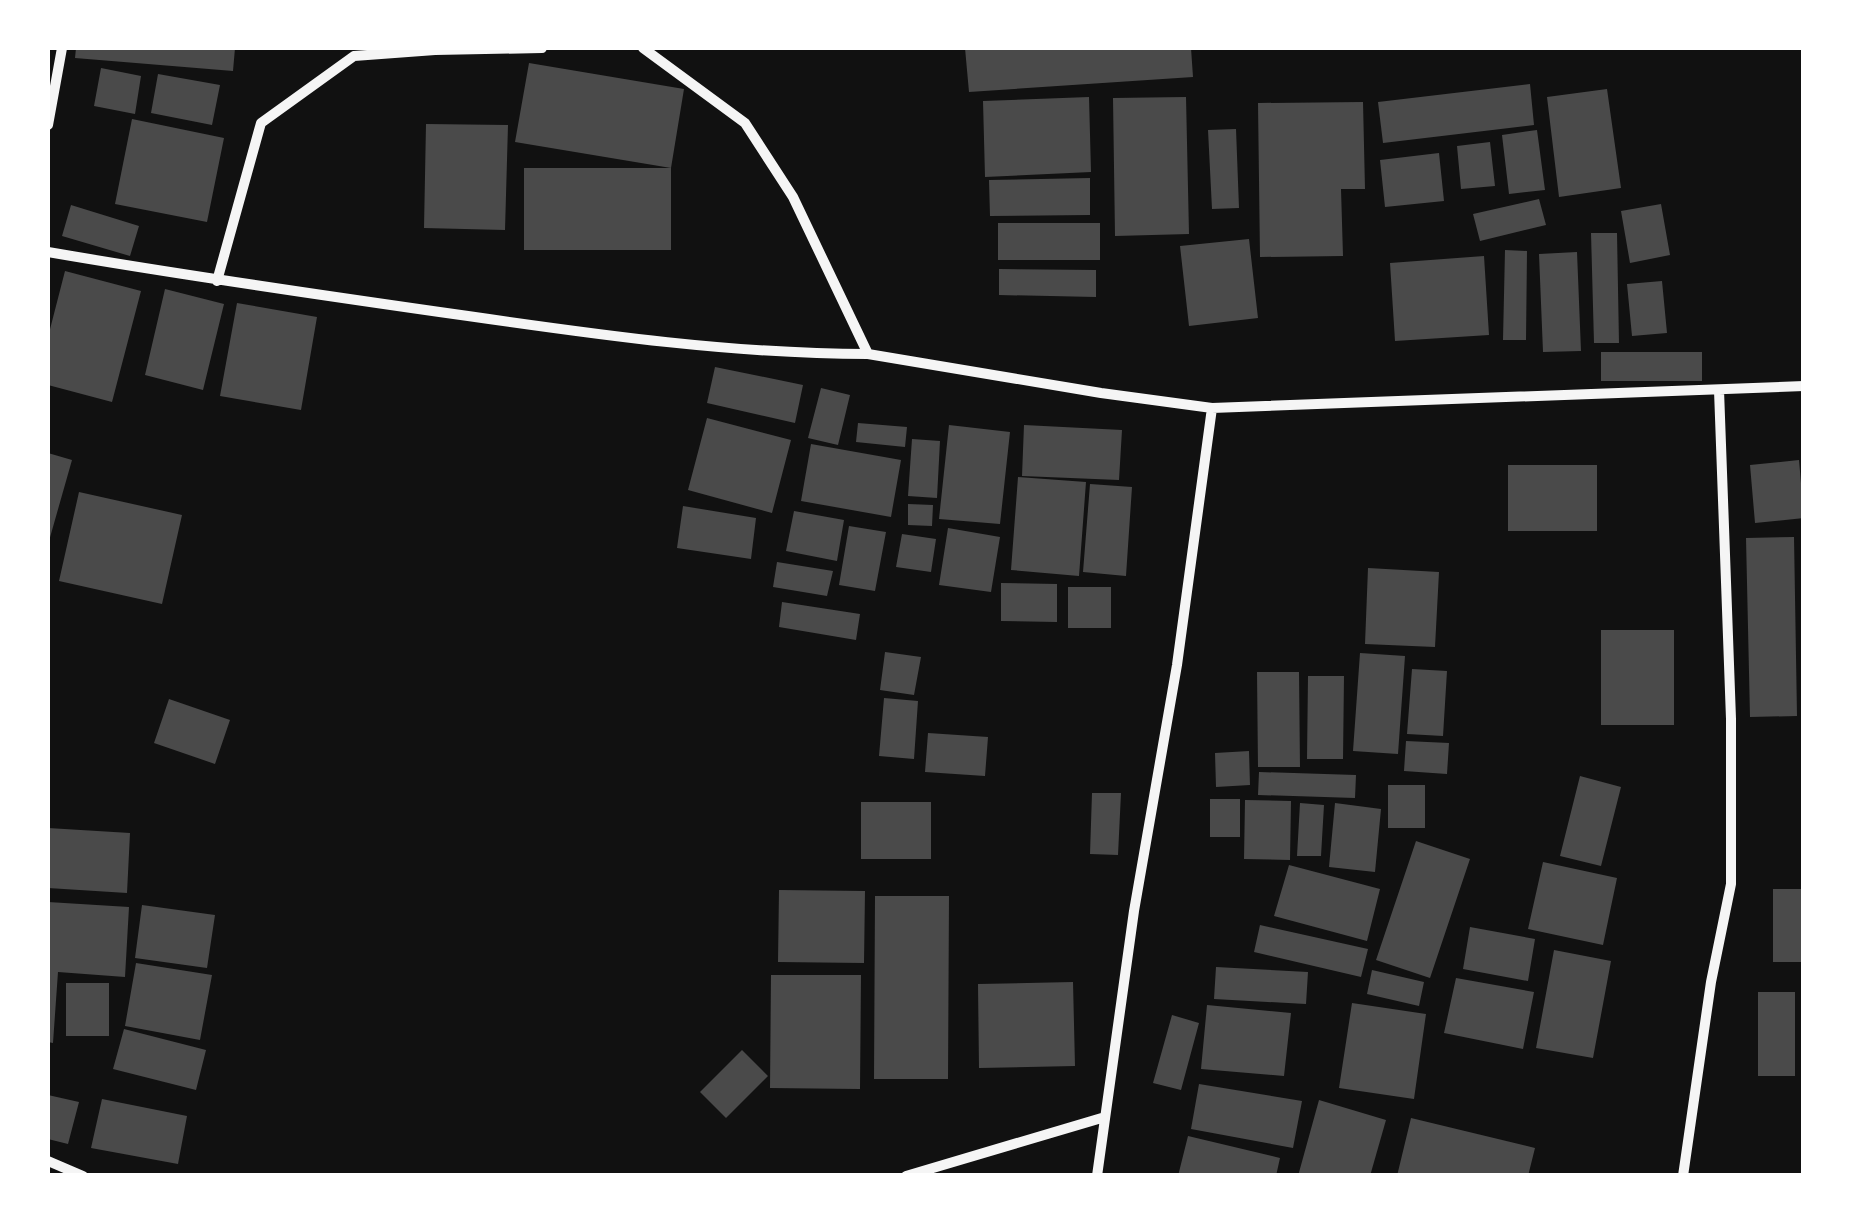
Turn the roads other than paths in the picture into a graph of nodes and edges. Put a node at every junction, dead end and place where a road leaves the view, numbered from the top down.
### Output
1 (62, 48) edge
2 (542, 48) edge
3 (643, 48) edge
4 (48, 126) edge
5 (48, 252) edge
6 (217, 280) junction
7 (868, 354) junction
8 (1804, 386) edge
9 (1720, 390) junction
10 (1212, 408) junction
11 (1105, 1117) junction
12 (48, 1161) edge
13 (84, 1176) edge
14 (906, 1176) edge
15 (1096, 1176) edge
16 (1683, 1176) edge

1 - 4 street
2 - 6 street
3 - 7 street
5 - 6 street
6 - 7 street
7 - 10 street
8 - 9 street
9 - 10 street
9 - 16 street
10 - 11 street
11 - 14 street
11 - 15 street
12 - 13 street

